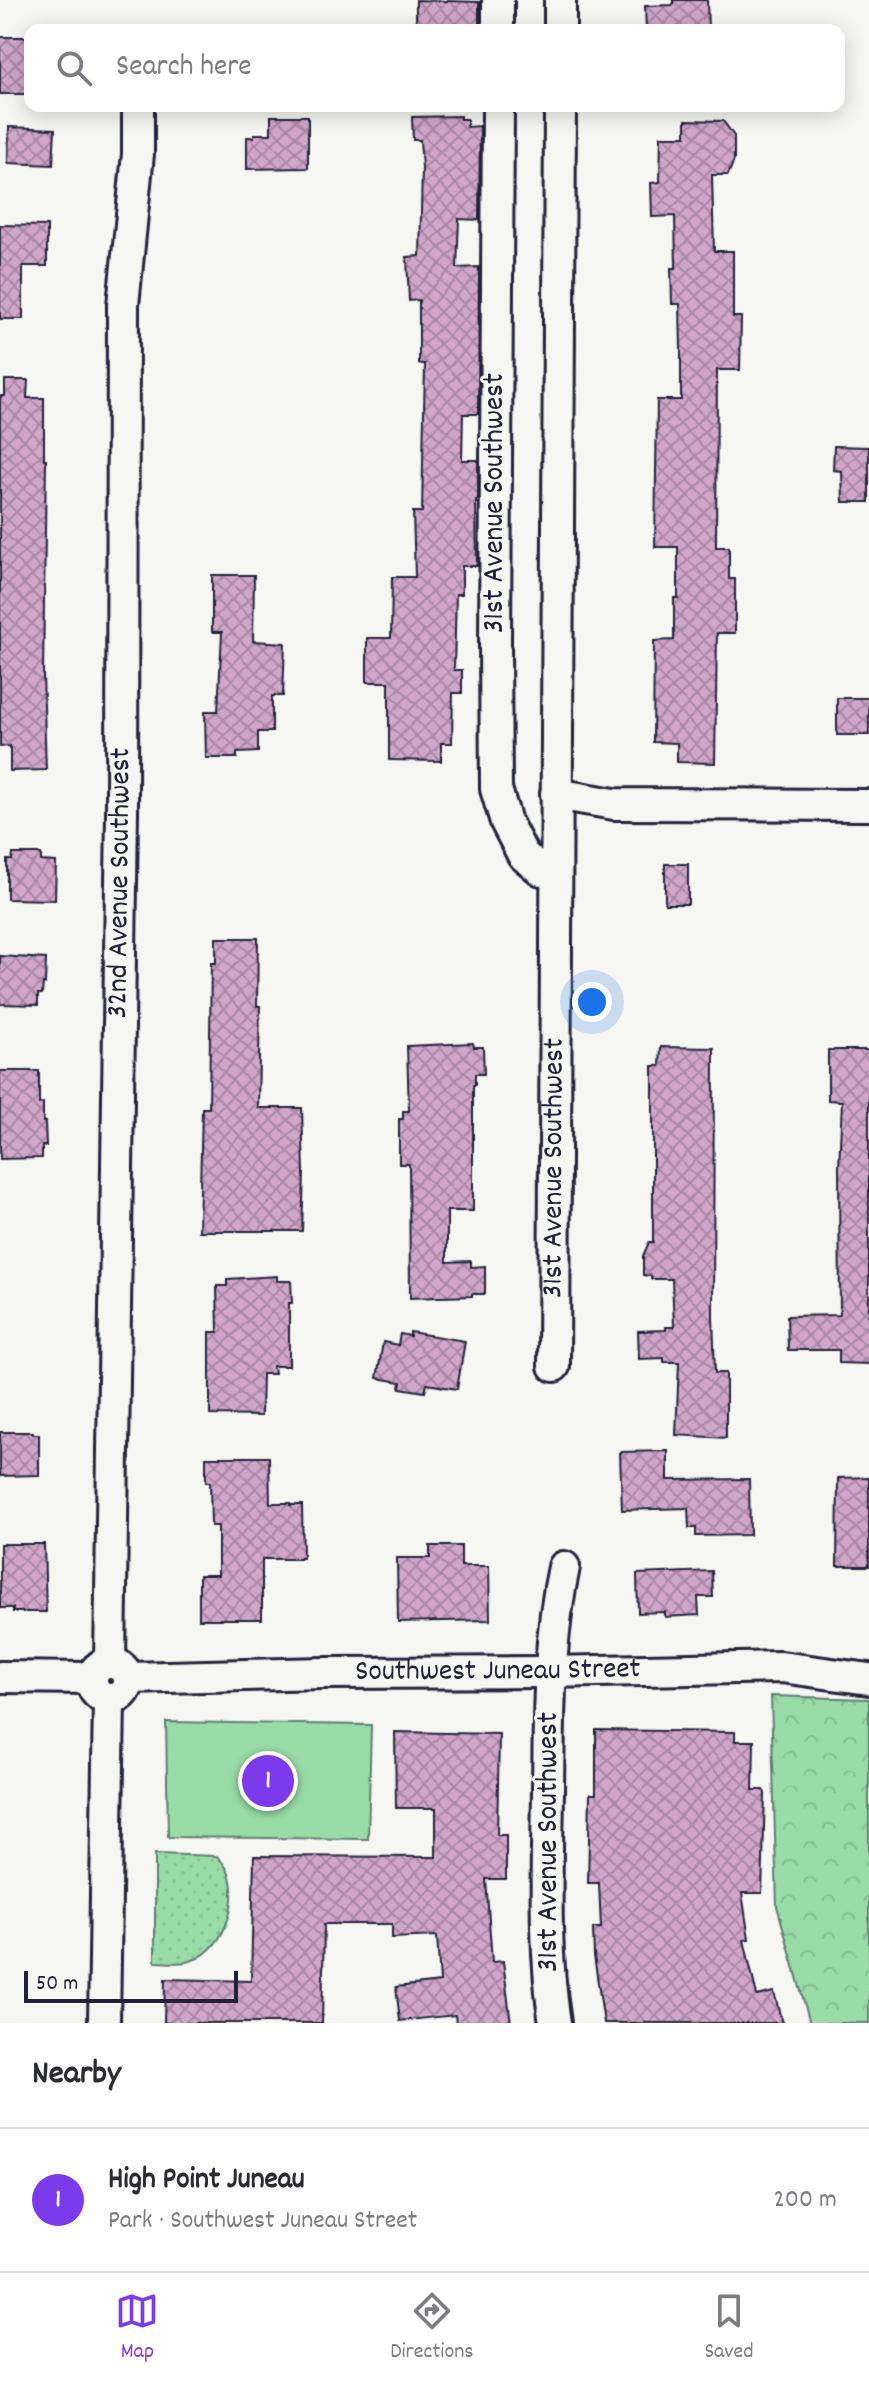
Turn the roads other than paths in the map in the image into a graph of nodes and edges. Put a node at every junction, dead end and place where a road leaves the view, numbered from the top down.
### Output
1 (498, 0) edge
2 (560, 0) edge
3 (498, 24) edge
4 (560, 24) edge
5 (138, 112) edge
6 (498, 112) edge
7 (560, 112) edge
8 (556, 794) junction
9 (869, 805) edge
10 (556, 872) junction
11 (554, 1366) dead end
12 (564, 1567) dead end
13 (550, 1672) junction
14 (0, 1677) edge
15 (869, 1679) edge
16 (110, 1680) junction
17 (104, 2023) edge
18 (555, 2023) edge

1 - 3 street
2 - 4 street
5 - 16 street, 32nd Avenue Southwest
6 - 10 street, 31st Avenue Southwest
7 - 8 street, 31st Avenue Southwest
8 - 9 street
8 - 10 street, 31st Avenue Southwest
10 - 11 street, 31st Avenue Southwest
12 - 13 street, 31st Avenue Southwest
13 - 15 street, Southwest Juneau Street
13 - 16 street, Southwest Juneau Street
13 - 18 street, 31st Avenue Southwest
14 - 16 street, Southwest Juneau Street
16 - 17 street, 32nd Avenue Southwest

